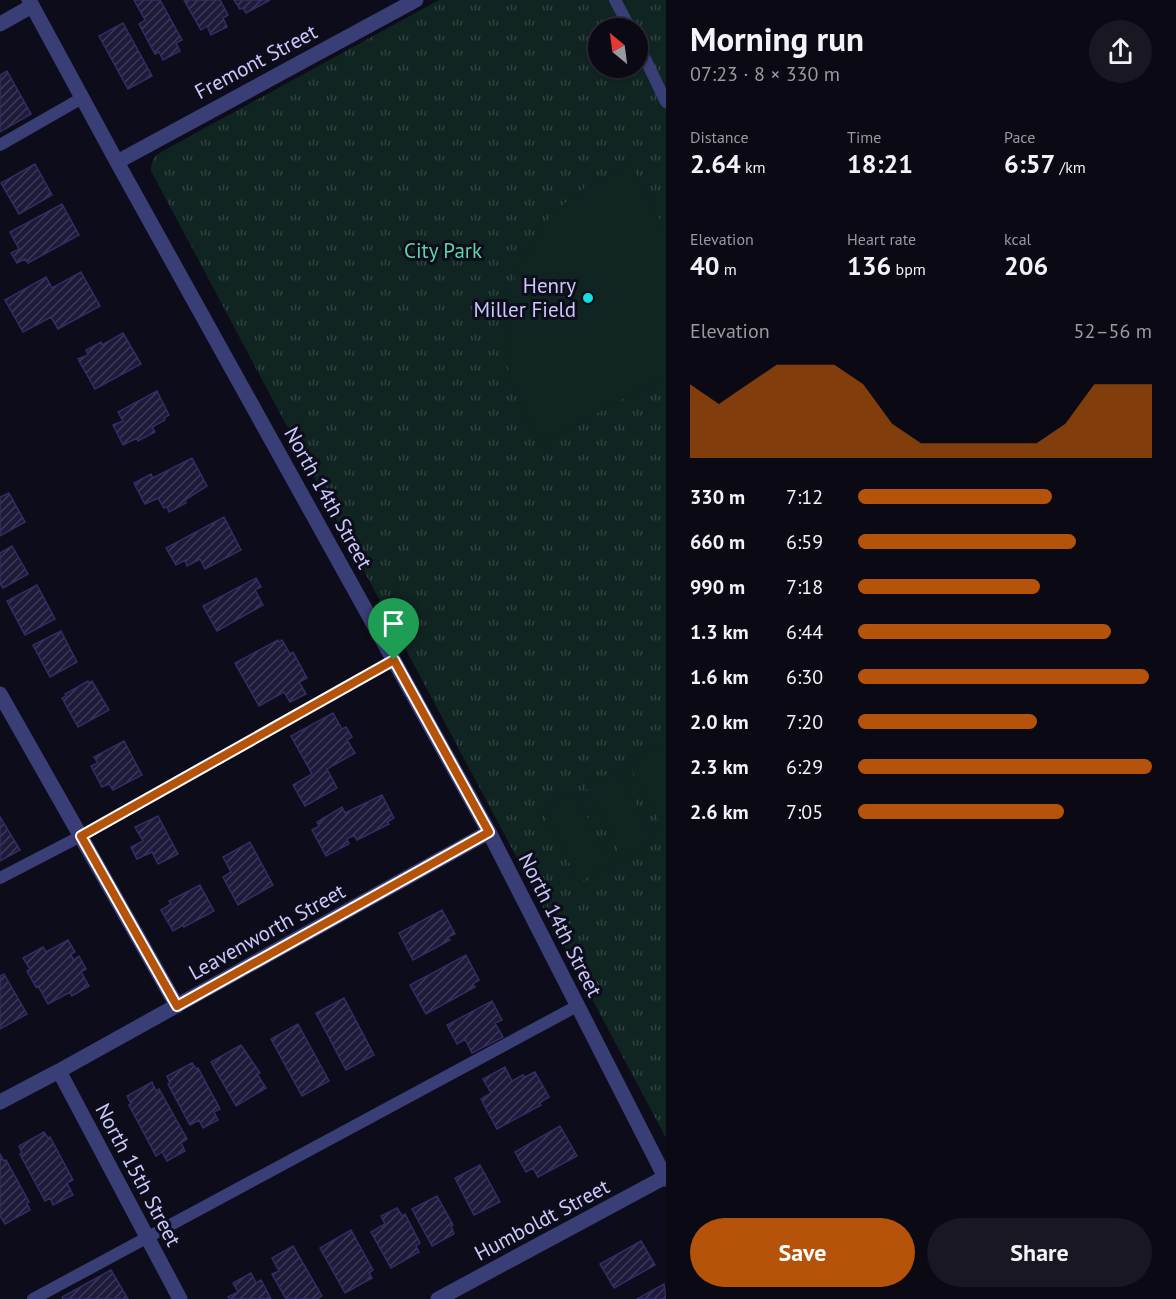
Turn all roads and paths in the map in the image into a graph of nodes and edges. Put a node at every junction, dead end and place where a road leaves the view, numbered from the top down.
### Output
1 (416, 0) edge
2 (615, 0) edge
3 (30, 3) edge
4 (625, 18) edge
5 (0, 24) edge
6 (648, 65) edge
7 (82, 98) junction
8 (666, 102) edge
9 (0, 145) edge
10 (117, 162) junction
11 (394, 660) junction
12 (0, 694) edge
13 (489, 832) junction
14 (81, 836) junction
15 (0, 878) edge
16 (177, 1006) junction
17 (577, 1006) junction
18 (59, 1071) junction
19 (0, 1102) edge
20 (666, 1178) edge
21 (148, 1238) junction
22 (33, 1299) edge
23 (180, 1299) edge
24 (438, 1299) edge

1 - 10 street, Fremont Street
2 - 4 lane
3 - 5 street
3 - 7 street, North 14th Street
6 - 8 lane
7 - 9 lane
7 - 10 street, North 14th Street
10 - 11 street, North 14th Street
11 - 13 street, North 14th Street
11 - 14 lane
12 - 14 street
13 - 16 street, Leavenworth Street
13 - 17 street, North 14th Street
14 - 15 lane
14 - 16 street
16 - 18 street, Leavenworth Street
17 - 20 street, North 14th Street
17 - 21 lane
18 - 19 street, Leavenworth Street
18 - 21 street, North 15th Street
20 - 24 street, Humboldt Street
21 - 22 lane
21 - 23 street, North 15th Street

